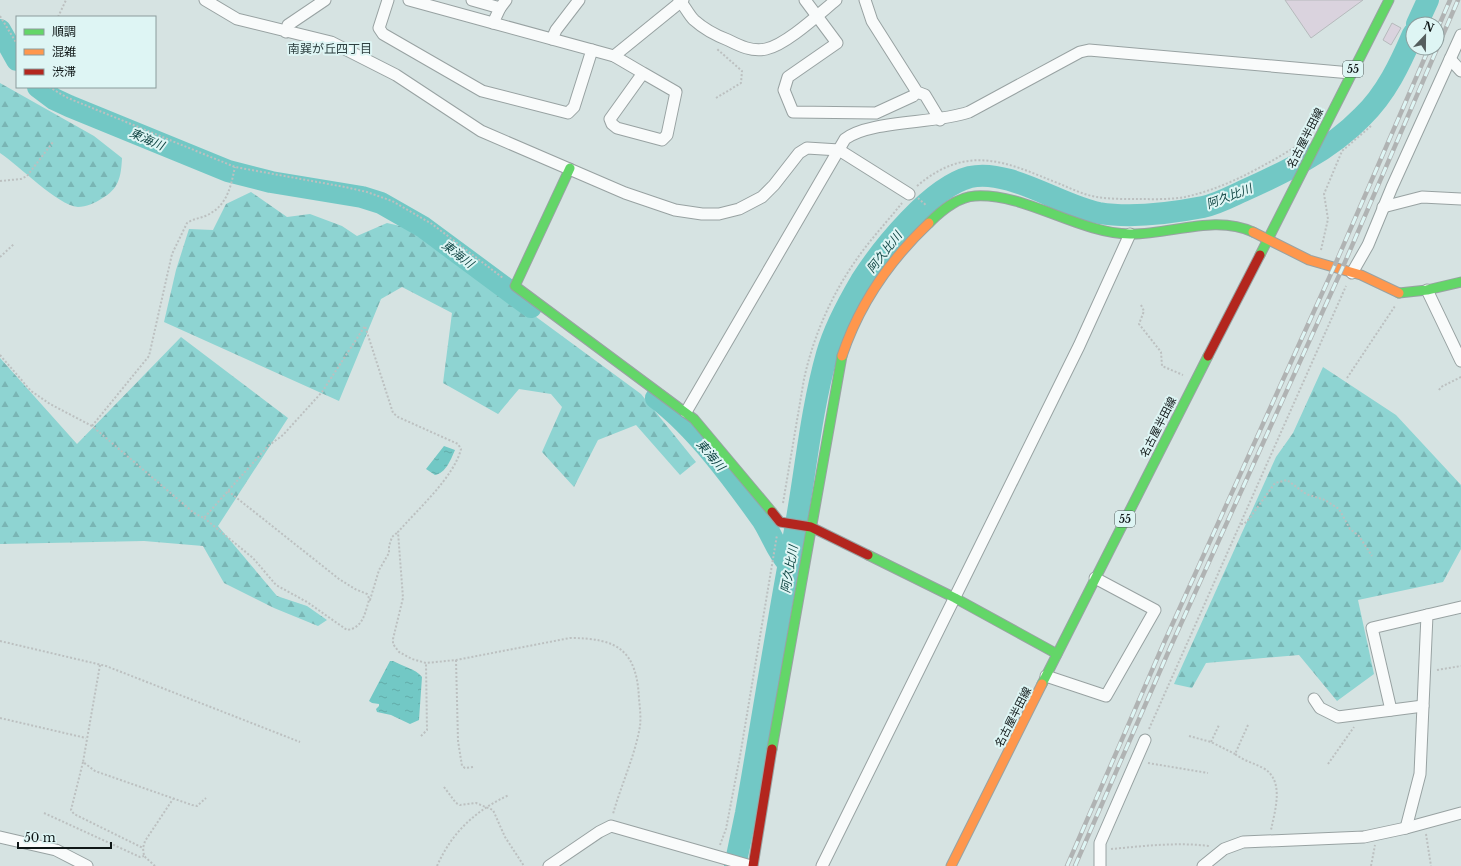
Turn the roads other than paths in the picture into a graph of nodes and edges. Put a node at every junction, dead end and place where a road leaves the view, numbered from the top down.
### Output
1 (205, 0) edge
2 (325, 0) edge
3 (388, 0) edge
4 (408, 0) edge
5 (472, 0) edge
6 (579, 0) edge
7 (805, 0) edge
8 (836, 0) edge
9 (865, 0) edge
10 (1389, 0) edge
11 (681, 1) edge
12 (503, 4) edge
13 (817, 16) junction
14 (493, 23) junction
15 (286, 32) junction
16 (1461, 35) edge
17 (552, 39) junction
18 (592, 50) junction
19 (614, 56) junction
20 (1450, 59) junction
21 (1461, 71) edge
22 (1351, 72) junction
23 (643, 73) junction
24 (917, 92) junction
25 (940, 120) junction
26 (839, 150) junction
27 (570, 168) junction
28 (910, 193) road end
29 (1461, 199) edge
30 (1383, 207) junction
31 (1130, 234) junction
32 (1268, 240) junction
33 (1352, 274) junction
34 (1461, 282) edge
35 (1427, 290) junction
36 (1461, 360) edge
37 (686, 412) junction
38 (811, 527) junction
39 (1095, 578) junction
40 (955, 598) junction
41 (1461, 607) edge
42 (1427, 615) junction
43 (1057, 654) junction
44 (1046, 676) junction
45 (1314, 699) dead end
46 (1423, 706) junction
47 (1391, 710) junction
48 (1145, 740) road end
49 (1461, 813) edge
50 (1406, 828) junction
51 (0, 837) edge
52 (87, 866) edge
53 (549, 866) edge
54 (752, 866) edge
55 (822, 866) edge
56 (951, 866) edge
57 (1100, 866) edge
58 (1203, 866) edge

1 - 15 street
2 - 15 street
3 - 18 street
4 - 14 street
5 - 12 street
6 - 17 street
7 - 13 street
8 - 13 street
9 - 24 street
10 - 22 street, 名古屋半田線 / 55
11 - 13 street
11 - 19 street
12 - 14 street
13 - 24 street
14 - 17 street
15 - 27 street
16 - 20 street
17 - 18 street
18 - 19 street
19 - 23 street
20 - 21 street
20 - 30 street
22 - 25 street
22 - 32 street, 名古屋半田線 / 55
23 - 23 street
24 - 25 street
25 - 26 street
26 - 27 street
26 - 28 street
26 - 37 street
27 - 37 street
29 - 30 street
30 - 33 street
31 - 32 street
31 - 38 street
31 - 40 street
32 - 33 street
32 - 39 street, 名古屋半田線 / 55
33 - 35 street
34 - 35 street
35 - 36 street
37 - 38 street
38 - 40 street
38 - 54 street
39 - 43 street, 名古屋半田線 / 55
39 - 44 street
40 - 43 street
40 - 55 street
41 - 42 street
42 - 46 street
42 - 47 street
43 - 44 street, 名古屋半田線 / 55
44 - 56 street, 名古屋半田線 / 55
45 - 47 street
46 - 47 street
46 - 50 street
48 - 57 street
49 - 50 street
50 - 58 street
51 - 52 street
53 - 54 street

